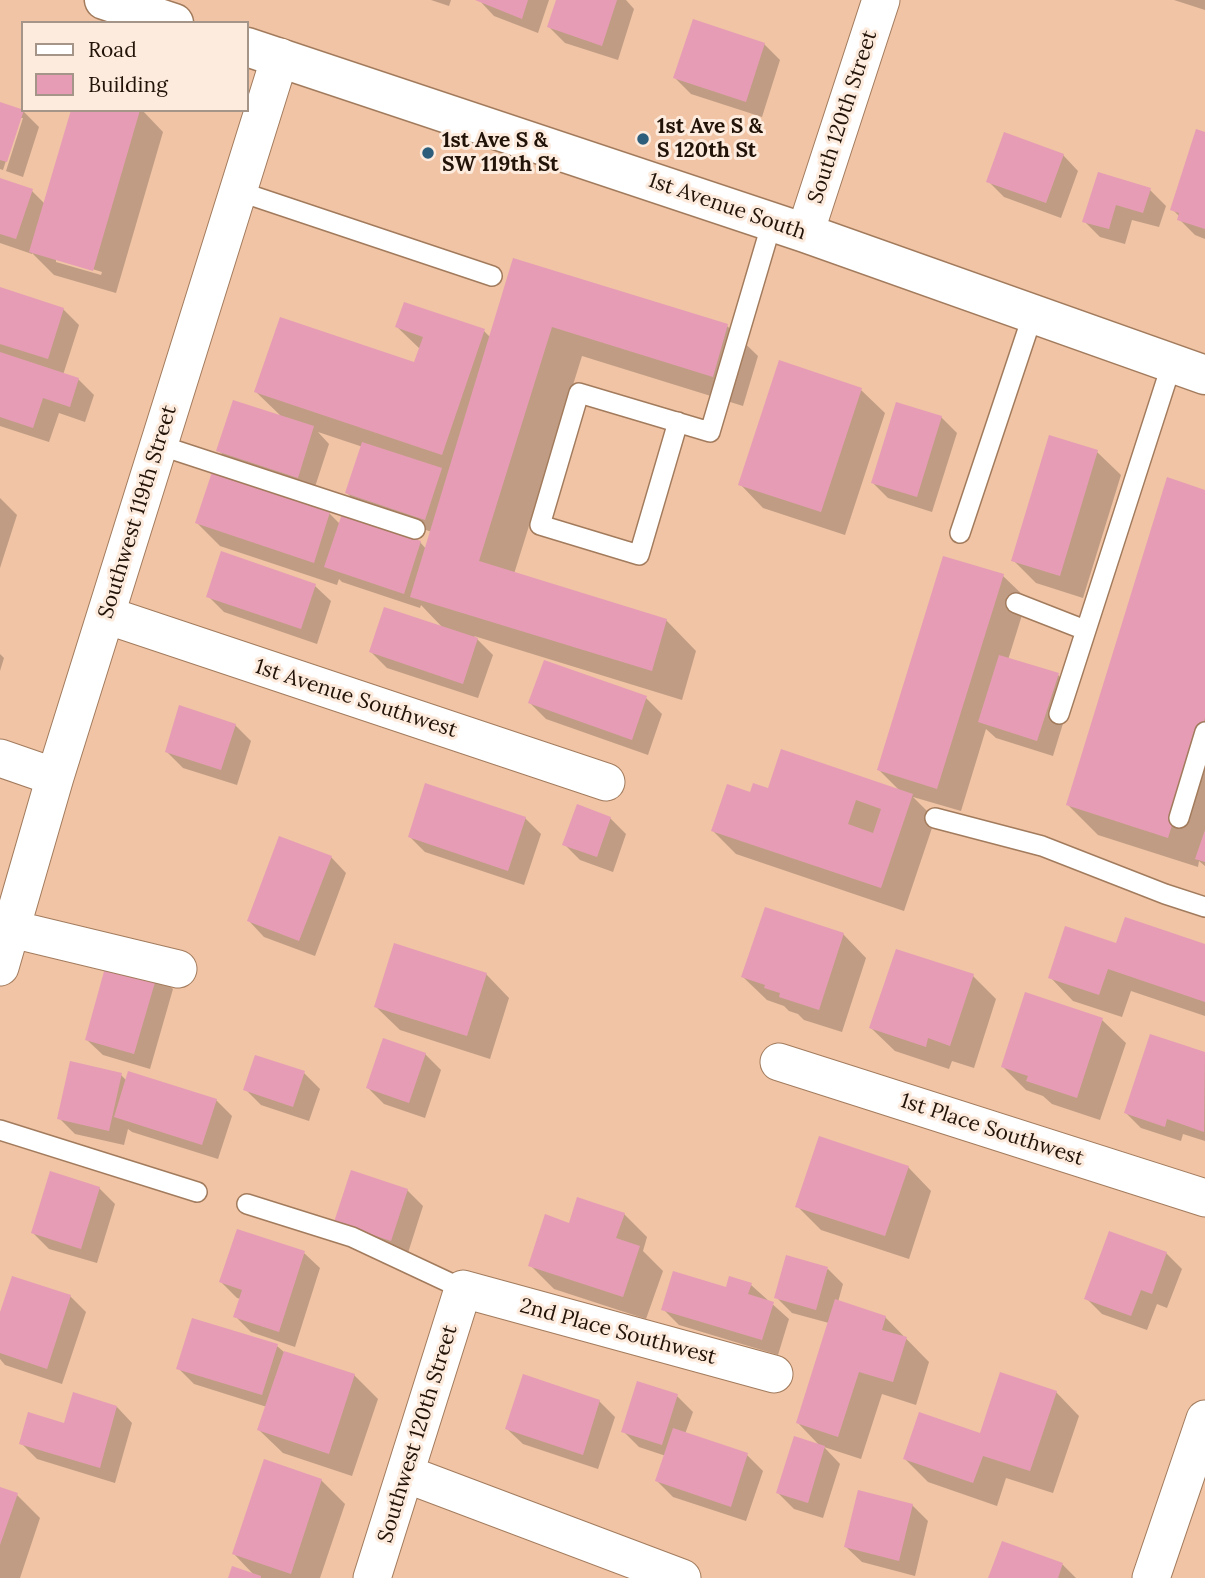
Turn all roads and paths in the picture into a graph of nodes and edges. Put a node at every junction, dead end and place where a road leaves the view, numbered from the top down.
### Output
1 (881, 0) edge
2 (113, 1) edge
3 (168, 21) edge
4 (263, 52) edge
5 (238, 191) junction
6 (788, 228) junction
7 (492, 276) dead end
8 (1033, 314) junction
9 (1188, 369) edge
10 (678, 422) junction
11 (159, 445) junction
12 (415, 529) dead end
13 (960, 533) dead end
14 (1016, 603) dead end
15 (106, 615) junction
16 (1085, 630) junction
17 (1059, 714) dead end
18 (1205, 733) edge
19 (0, 758) edge
20 (55, 777) junction
21 (606, 782) dead end
22 (1179, 817) dead end
23 (935, 818) dead end
24 (1205, 907) edge
25 (12, 929) junction
26 (0, 967) edge
27 (178, 970) dead end
28 (779, 1062) dead end
29 (0, 1130) edge
30 (197, 1192) dead end
31 (1205, 1198) edge
32 (247, 1204) dead end
33 (463, 1289) junction
34 (774, 1374) dead end
35 (1205, 1419) edge
36 (406, 1474) junction
37 (372, 1578) edge
38 (682, 1578) edge
39 (1151, 1578) edge

1 - 6 street, South 120th Street
2 - 3 main road
4 - 5 street, Southwest 119th Street
4 - 6 main road, 1st Avenue South
5 - 7 lane
5 - 11 street, Southwest 119th Street
6 - 8 main road, 1st Avenue South
6 - 10 lane
8 - 9 main road, 1st Avenue South
8 - 13 lane
9 - 16 lane
10 - 10 lane
11 - 12 lane
11 - 15 street, Southwest 119th Street
14 - 16 lane
15 - 20 street, Southwest 119th Street
15 - 21 street, 1st Avenue Southwest
16 - 17 lane
18 - 22 lane
19 - 20 street
20 - 25 street, Southwest 119th Street
23 - 24 lane
25 - 26 street, Southwest 119th Street
25 - 27 street
28 - 31 street, 1st Place Southwest
29 - 30 lane
32 - 33 lane
33 - 34 street, 2nd Place Southwest
33 - 36 street, Southwest 120th Street
35 - 39 street
36 - 37 street, Southwest 120th Street
36 - 38 street

